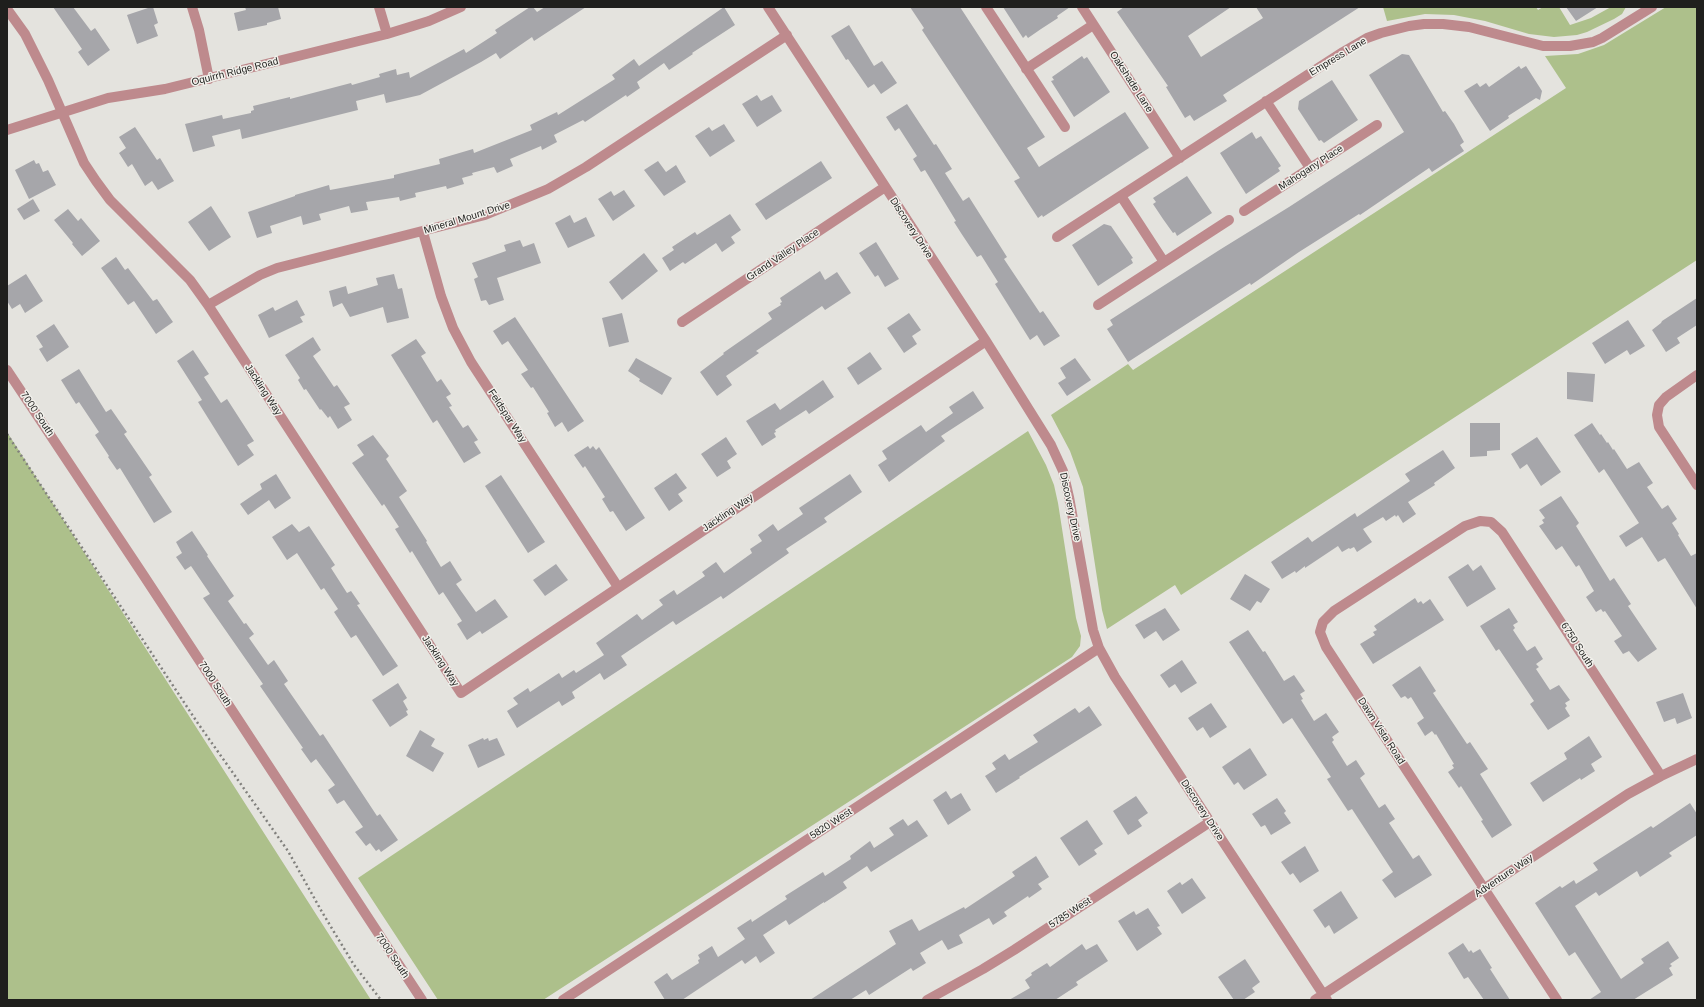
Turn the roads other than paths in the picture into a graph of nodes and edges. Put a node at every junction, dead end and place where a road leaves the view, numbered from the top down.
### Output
1 (192, 7) edge
2 (380, 7) edge
3 (461, 7) edge
4 (768, 7) edge
5 (986, 7) edge
6 (1082, 7) edge
7 (1648, 8) edge
8 (7, 9) edge
9 (1093, 25) junction
10 (387, 34) junction
11 (787, 35) junction
12 (1026, 69) junction
13 (209, 79) junction
14 (1266, 101) junction
15 (62, 112) junction
16 (1377, 125) dead end
17 (1064, 127) dead end
18 (7, 130) edge
19 (1180, 158) junction
20 (1310, 168) junction
21 (884, 187) junction
22 (1120, 196) junction
23 (1244, 211) dead end
24 (1229, 220) dead end
25 (423, 232) junction
26 (1057, 237) dead end
27 (1164, 262) junction
28 (208, 305) junction
29 (1098, 305) dead end
30 (682, 322) dead end
31 (986, 341) junction
32 (7, 370) edge
33 (1697, 375) edge
34 (1697, 485) edge
35 (1486, 521) joint
36 (618, 587) junction
37 (1100, 648) junction
38 (1697, 758) edge
39 (1661, 776) junction
40 (1210, 822) junction
41 (1484, 890) junction
42 (1322, 998) edge
43 (422, 1000) edge
44 (563, 1000) edge
45 (927, 1000) edge
46 (1557, 1000) edge

1 - 13 street
2 - 10 street
3 - 10 street, Oquirrh Ridge Road
4 - 11 street, Discovery Drive
5 - 12 street
6 - 9 street, Oakshade Lane
7 - 14 street, Empress Lane
8 - 15 street, Jackling Way
9 - 12 street
9 - 19 street, Oakshade Lane
10 - 13 street, Oquirrh Ridge Road
11 - 21 street, Discovery Drive
11 - 25 street, Mineral Mount Drive
12 - 17 street
13 - 15 street, Oquirrh Ridge Road
14 - 19 street, Empress Lane
14 - 20 street
15 - 18 street, Oquirrh Ridge Road
15 - 28 street, Jackling Way
16 - 20 street, Mahogany Place
19 - 22 street, Empress Lane
20 - 23 street, Mahogany Place
21 - 30 street, Grand Valley Place
21 - 31 street, Discovery Drive
22 - 26 street, Empress Lane
22 - 27 street
24 - 27 street
25 - 28 street, Mineral Mount Drive
25 - 36 street, Feldspar Way
27 - 29 street
28 - 36 street, Jackling Way
31 - 36 street, Jackling Way
31 - 37 street, Discovery Drive
32 - 43 street, 7000 South
33 - 34 street
35 - 39 street, 6750 South
35 - 41 street, Dawn Vista Road
37 - 40 street, Discovery Drive
37 - 44 street, 5820 West
38 - 39 street, Adventure Way
39 - 41 street, Adventure Way
40 - 42 street, Discovery Drive
40 - 45 street, 5785 West
41 - 42 street, Adventure Way
41 - 46 street, Dawn Vista Road

